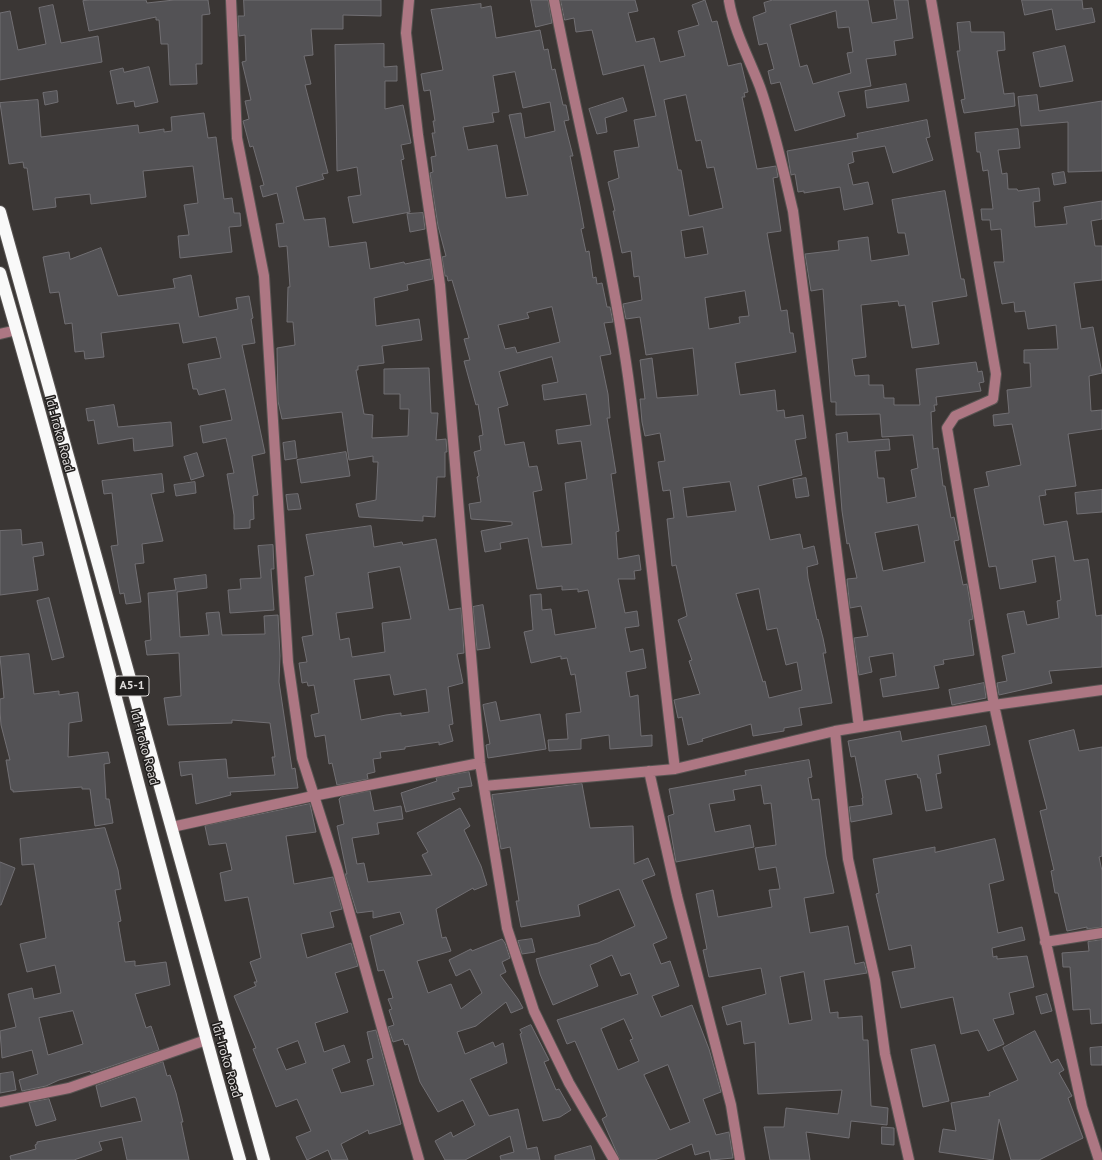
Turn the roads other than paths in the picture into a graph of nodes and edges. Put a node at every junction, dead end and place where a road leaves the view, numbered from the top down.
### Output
1 (231, 0) edge
2 (409, 0) edge
3 (554, 0) edge
4 (729, 0) edge
5 (931, 0) edge
6 (0, 212) edge
7 (0, 272) edge
8 (17, 330) junction
9 (0, 334) edge
10 (1102, 690) edge
11 (994, 704) junction
12 (859, 727) junction
13 (834, 731) junction
14 (480, 764) junction
15 (675, 769) junction
16 (649, 771) junction
17 (484, 786) junction
18 (313, 796) junction
19 (172, 826) junction
20 (1102, 933) edge
21 (1045, 942) junction
22 (206, 1040) junction
23 (0, 1102) edge
24 (240, 1160) edge
25 (264, 1160) edge
26 (419, 1160) edge
27 (614, 1160) edge
28 (740, 1160) edge
29 (909, 1160) edge
30 (1099, 1160) edge

1 - 18 street
2 - 14 street
3 - 15 street
4 - 12 street
5 - 11 street
6 - 19 highway, A5-1
7 - 8 highway, Idi-Iroko Road / A5-1
8 - 9 street
8 - 22 highway, Idi-Iroko Road / A5-1
10 - 11 street
11 - 12 street
11 - 21 street
12 - 13 street
13 - 15 street
13 - 29 street
14 - 17 street
14 - 18 street
15 - 16 street
16 - 17 street
16 - 28 street
17 - 27 street
18 - 19 street
18 - 26 street
19 - 25 highway, A5-1
20 - 21 street
21 - 30 street
22 - 23 street
22 - 24 highway, Idi-Iroko Road / A5-1

